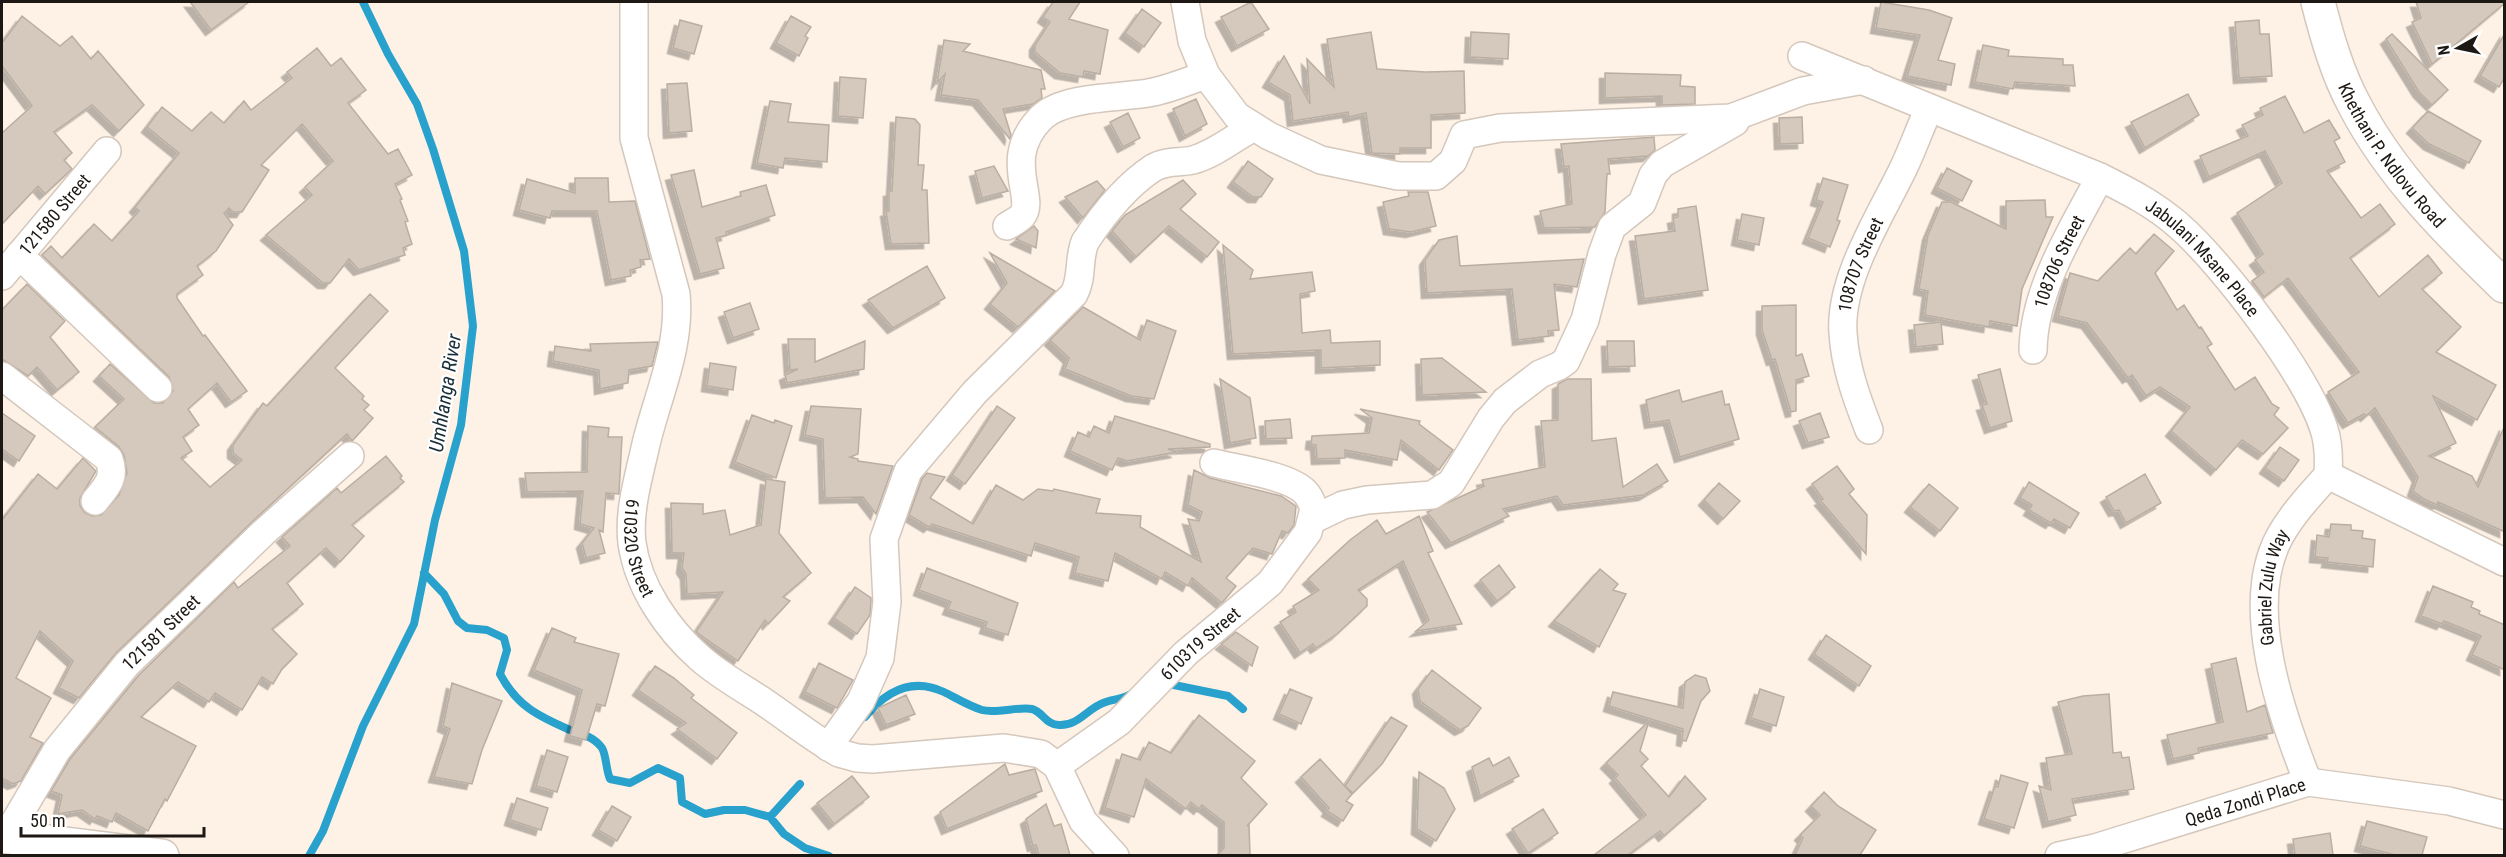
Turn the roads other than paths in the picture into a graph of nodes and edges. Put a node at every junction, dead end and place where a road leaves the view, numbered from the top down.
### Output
1 (634, 2) edge
2 (1185, 2) edge
3 (2318, 2) edge
4 (1802, 56) dead end
5 (1206, 75) junction
6 (1864, 80) junction
7 (1929, 108) junction
8 (1751, 112) junction
9 (1254, 127) junction
10 (107, 151) dead end
11 (2100, 177) junction
12 (1007, 226) dead end
13 (8, 262) edge
14 (2505, 286) edge
15 (2033, 350) dead end
16 (2, 376) edge
17 (158, 388) dead end
18 (1869, 430) dead end
19 (350, 456) dead end
20 (1214, 463) dead end
21 (2328, 475) junction
22 (95, 501) dead end
23 (1314, 519) junction
24 (2505, 562) edge
25 (828, 747) junction
26 (1057, 766) junction
27 (2308, 782) junction
28 (2505, 815) edge
29 (4, 837) edge
30 (122, 853) edge
31 (162, 855) edge
32 (1115, 855) edge
33 (2059, 855) edge

1 - 25 street, 610320 Street
2 - 5 street
3 - 14 street, Khethani P. Ndlovu Road
4 - 6 street, Jabulani Msane Place
5 - 9 street
5 - 12 street
6 - 7 street, Jabulani Msane Place
6 - 8 street
7 - 11 street, Jabulani Msane Place
7 - 18 street, 108707 Street
8 - 9 street
8 - 23 street
9 - 25 street
10 - 13 street, 121580 Street
11 - 15 street, 108706 Street
11 - 21 street, Jabulani Msane Place
13 - 17 street
16 - 22 street
19 - 29 street, 121581 Street
20 - 23 street
21 - 24 street
21 - 27 street, Gabriel Zulu Way
23 - 26 street, 610319 Street
25 - 26 street, 610320 Street
26 - 32 street
27 - 28 street, Qeda Zondi Place
27 - 33 street, Qeda Zondi Place
29 - 30 street
30 - 31 street

